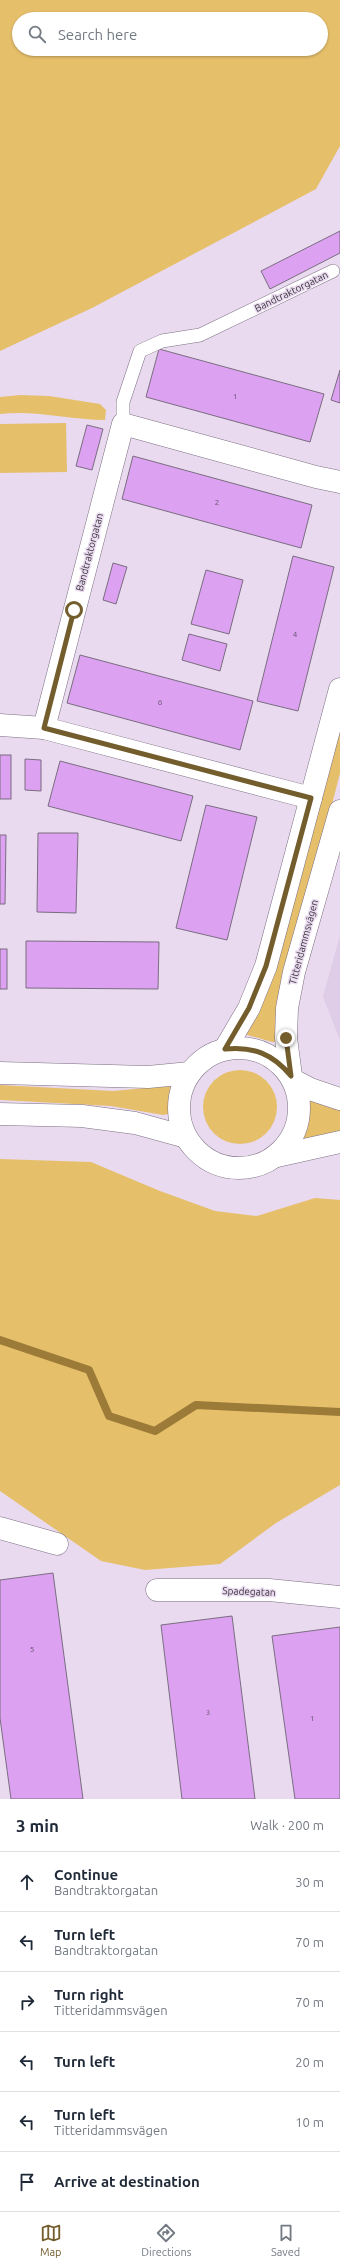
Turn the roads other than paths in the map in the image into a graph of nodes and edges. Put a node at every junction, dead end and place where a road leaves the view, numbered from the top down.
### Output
1 (333, 271) dead end
2 (123, 424) junction
3 (340, 482) edge
4 (340, 689) edge
5 (0, 725) edge
6 (44, 728) junction
7 (311, 798) junction
8 (340, 811) edge
9 (225, 1049) junction
10 (0, 1072) edge
11 (190, 1073) junction
12 (292, 1078) junction
13 (340, 1099) edge
14 (0, 1114) edge
15 (186, 1137) junction
16 (340, 1142) edge
17 (277, 1156) junction
18 (0, 1528) edge
19 (57, 1544) dead end
20 (157, 1590) dead end
21 (340, 1597) edge

1 - 2 lane, Bandtraktorgatan
2 - 3 street
2 - 6 street, Bandtraktorgatan
4 - 7 street
5 - 6 street
6 - 7 street
7 - 9 street
8 - 12 street, Titteridammsvägen
9 - 11 street
9 - 12 street
10 - 11 street
11 - 15 street
12 - 13 street
12 - 17 street
14 - 15 street
15 - 17 street
16 - 17 street
18 - 19 street
20 - 21 street, Spadegatan

